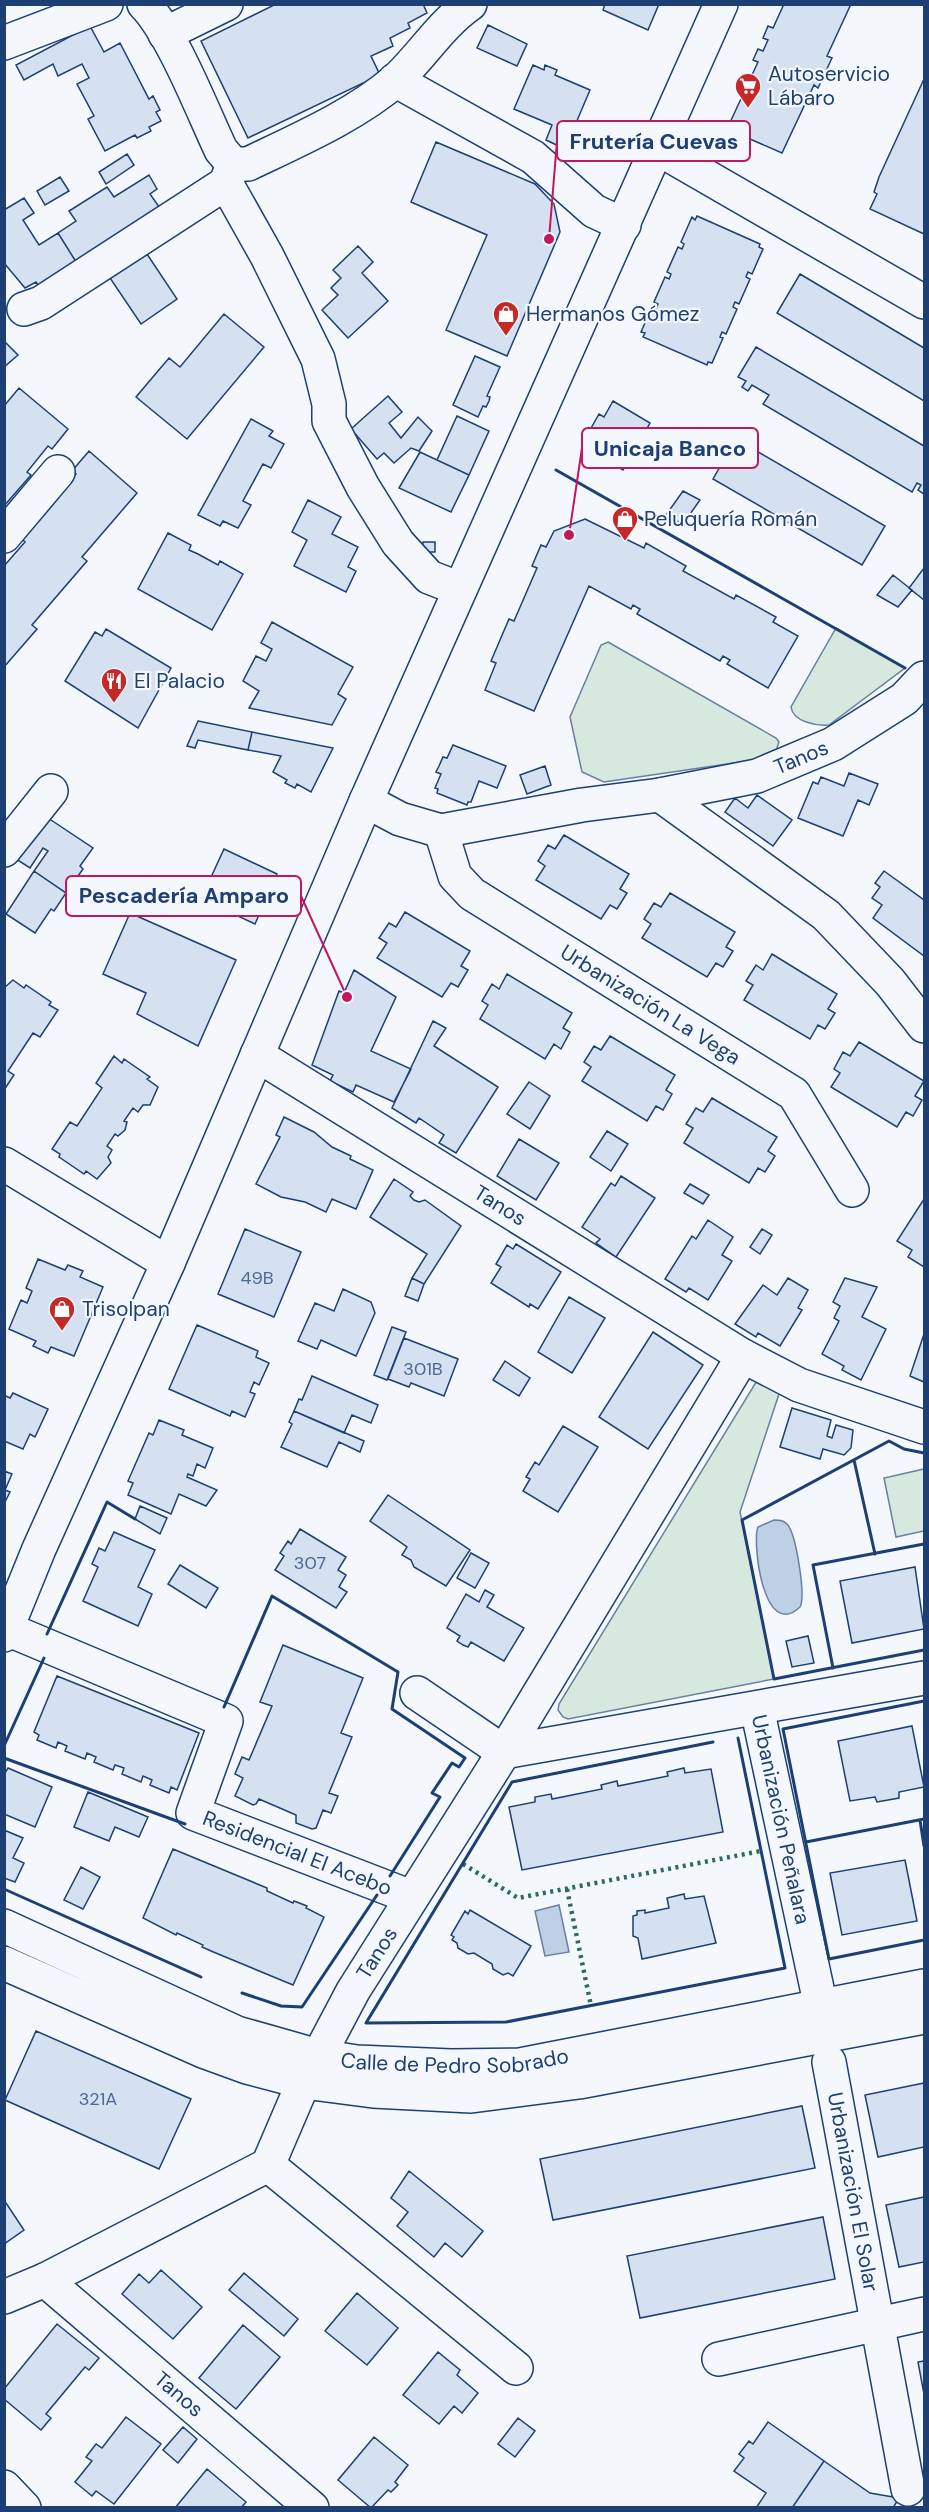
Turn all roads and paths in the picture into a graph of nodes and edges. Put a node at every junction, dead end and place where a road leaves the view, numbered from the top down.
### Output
1 (106, 4) edge
2 (144, 4) edge
3 (226, 4) edge
4 (470, 4) edge
5 (721, 4) edge
6 (165, 34) junction
7 (4, 43) edge
8 (395, 80) junction
9 (657, 148) junction
10 (230, 174) junction
11 (624, 225) junction
12 (924, 302) edge
13 (24, 309) dead end
14 (58, 472) dead end
15 (4, 536) edge
16 (460, 590) junction
17 (924, 678) edge
18 (51, 791) dead end
19 (660, 795) junction
20 (366, 801) junction
21 (441, 831) junction
22 (4, 850) edge
23 (924, 1026) edge
24 (257, 1055) junction
25 (4, 1164) edge
26 (852, 1190) dead end
27 (168, 1263) junction
28 (744, 1356) junction
29 (924, 1426) edge
30 (6, 1632) edge
31 (924, 1678) edge
32 (417, 1693) dead end
33 (757, 1708) junction
34 (504, 1752) junction
35 (411, 1897) junction
36 (4, 1926) edge
37 (4, 1963) edge
38 (924, 1986) edge
39 (818, 1993) dead end
40 (924, 2017) edge
41 (829, 2062) dead end
42 (311, 2069) junction
43 (268, 2165) junction
44 (45, 2280) junction
45 (4, 2297) edge
46 (924, 2313) edge
47 (877, 2323) junction
48 (719, 2359) dead end
49 (516, 2368) dead end
50 (4, 2487) edge
51 (908, 2489) dead end
52 (24, 2508) edge
53 (312, 2508) edge

1 - 7 street
2 - 6 street
3 - 6 street
4 - 8 street
5 - 9 street
6 - 10 street
8 - 10 street
8 - 11 street
9 - 11 street
9 - 12 street
10 - 13 street
10 - 16 street
11 - 16 street
14 - 15 street
16 - 20 street
17 - 19 street, Tanos
18 - 22 street
19 - 21 street, Tanos
19 - 23 street
20 - 21 street, Tanos
20 - 24 street
21 - 26 street, Urbanización La Vega
24 - 27 street
24 - 28 street, Tanos
25 - 27 street
27 - 30 street
28 - 29 street, Tanos
28 - 34 street, Tanos
30 - 35 street, Residencial El Acebo
31 - 33 street, Urbanización Peñalara
32 - 34 street
33 - 34 street
33 - 39 street, Urbanización Peñalara
34 - 35 street, Tanos
35 - 42 street, Tanos
36 - 42 street, Calle de Pedro Sobrado
37 - 42 street, Calle de Pedro Sobrado
38 - 42 street, Calle de Pedro Sobrado
40 - 42 street, Calle de Pedro Sobrado
41 - 47 street, Urbanización El Solar
42 - 43 street, Tanos
43 - 44 street
43 - 49 street
44 - 45 street
44 - 53 street, Tanos
46 - 47 street
47 - 48 street
47 - 51 street, Urbanización El Solar
50 - 52 street

